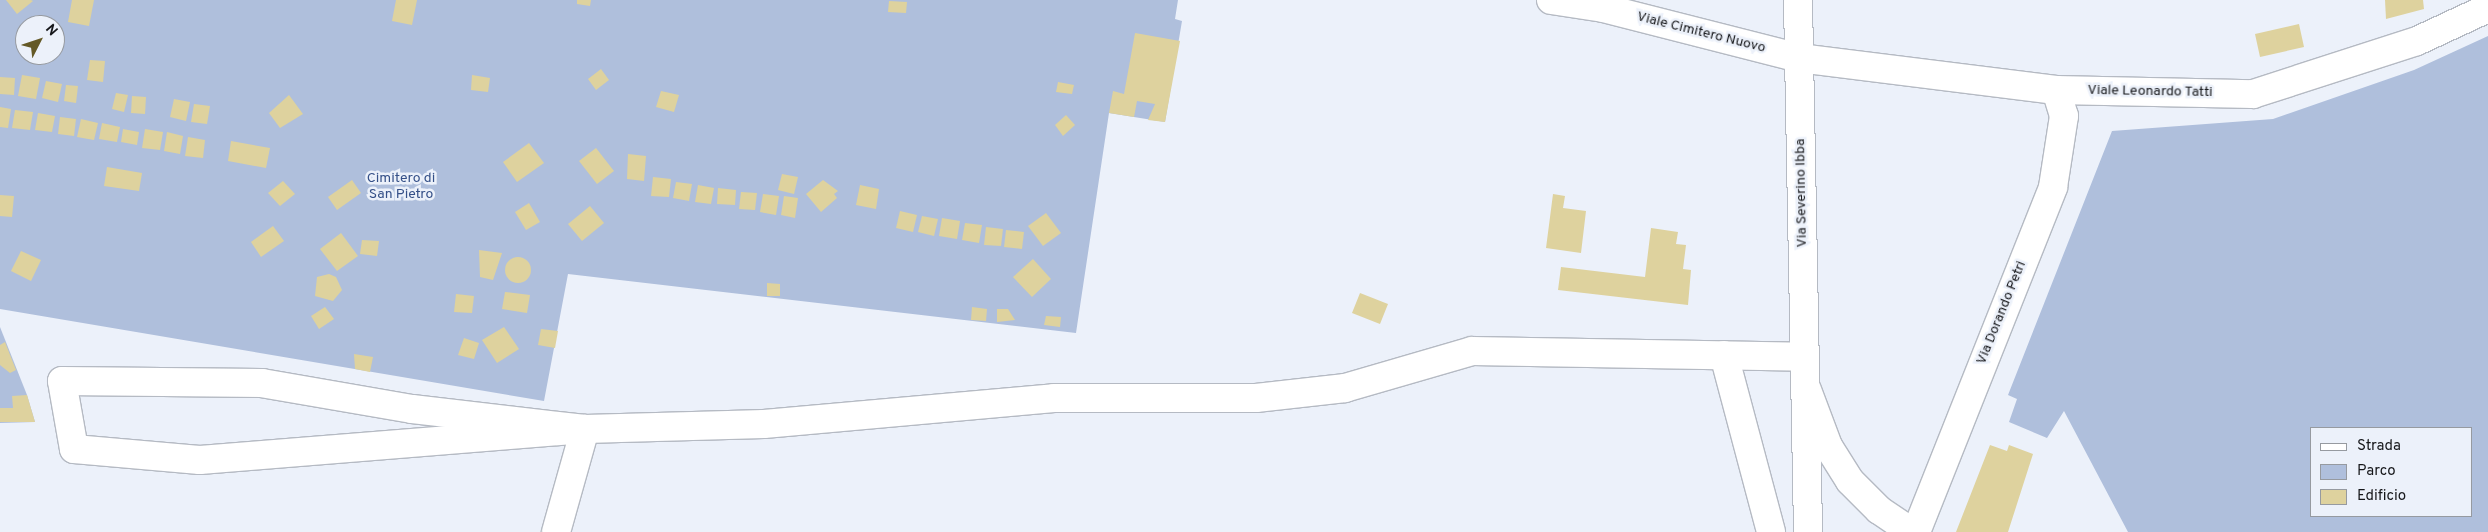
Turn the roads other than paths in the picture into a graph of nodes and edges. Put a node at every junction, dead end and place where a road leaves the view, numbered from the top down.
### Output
1 (1552, 0) edge
2 (1798, 0) edge
3 (1599, 4) edge
4 (2488, 8) edge
5 (1799, 58) junction
6 (2056, 90) junction
7 (1724, 356) junction
8 (1805, 357) junction
9 (1805, 387) junction
10 (585, 429) junction
11 (556, 532) edge
12 (1771, 532) edge
13 (1808, 532) edge
14 (1914, 532) edge

1 - 3 street, Viale Cimitero Nuovo
2 - 5 street, Via Severino Ibba
3 - 5 street, Viale Cimitero Nuovo
4 - 6 street, Viale Leonardo Tatti
5 - 6 street, Viale Leonardo Tatti
5 - 8 street, Via Severino Ibba
6 - 14 street, Via Dorando Petri
7 - 8 street
7 - 10 street
7 - 12 street
8 - 9 street, Via Severino Ibba
9 - 13 street, Via Severino Ibba
9 - 14 street, Via Severino Ibba
10 - 10 street
10 - 11 street

